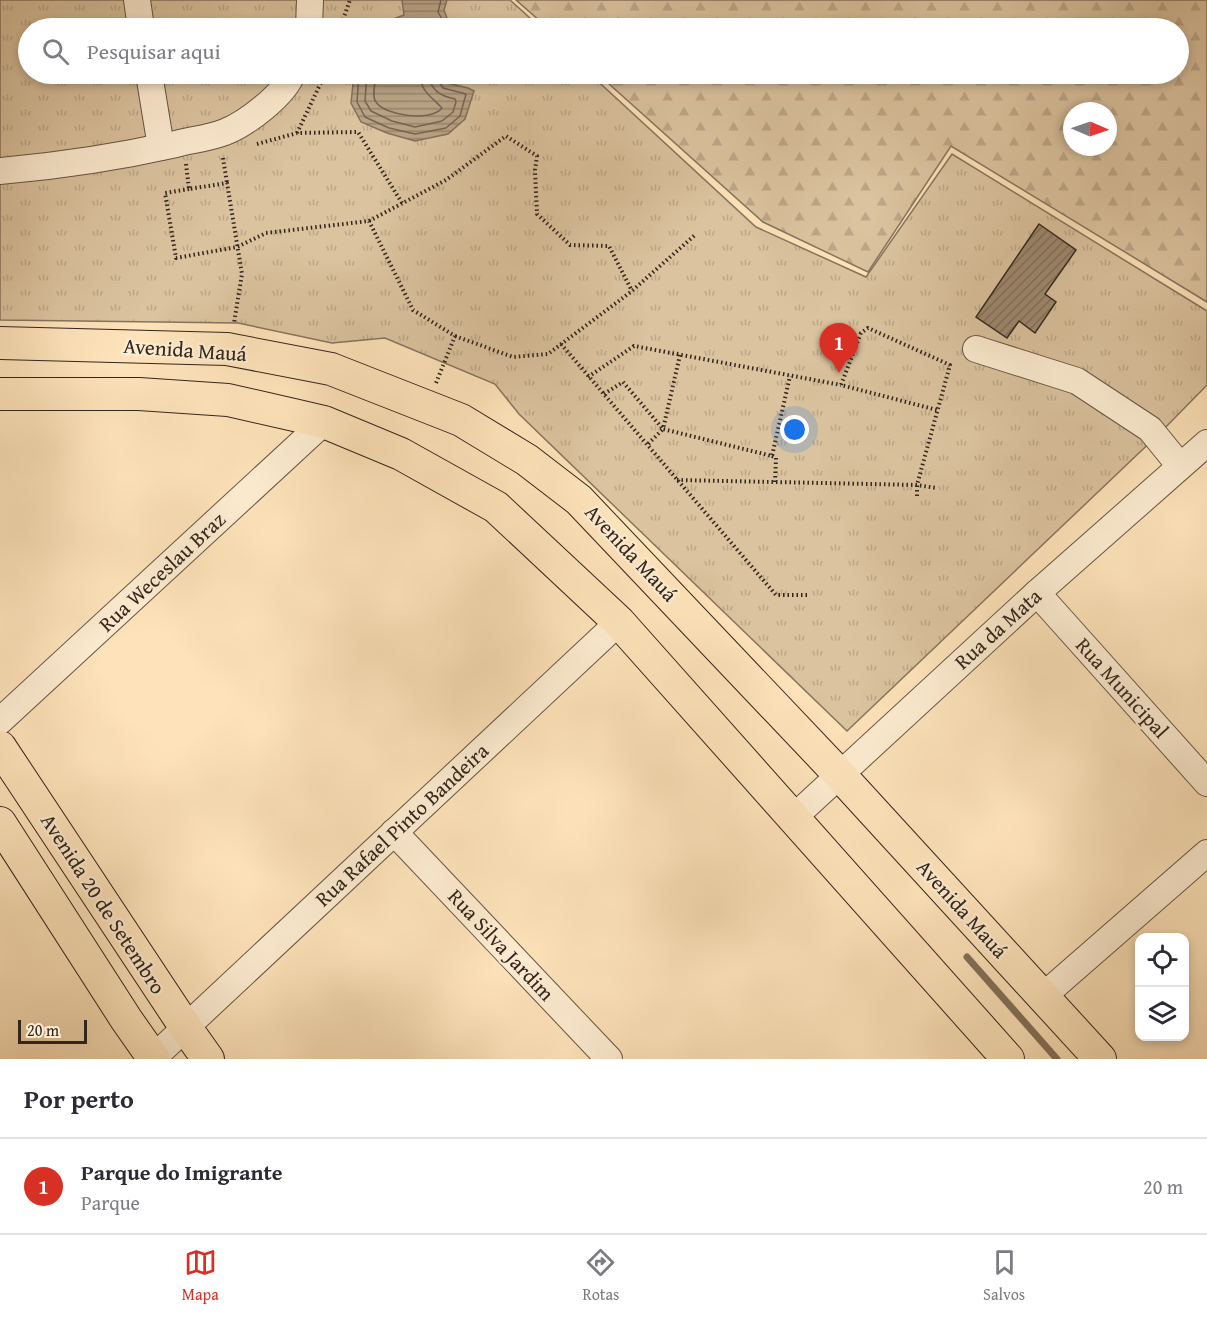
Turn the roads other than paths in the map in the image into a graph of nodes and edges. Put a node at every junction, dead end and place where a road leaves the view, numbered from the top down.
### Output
1 (137, 0) edge
2 (310, 0) edge
3 (140, 18) edge
4 (309, 18) edge
5 (151, 84) edge
6 (287, 84) edge
7 (172, 144) junction
8 (0, 171) edge
9 (0, 343) edge
10 (976, 349) dead end
11 (0, 394) edge
12 (324, 422) junction
13 (1207, 442) edge
14 (1180, 466) junction
15 (1037, 593) junction
16 (620, 622) junction
17 (0, 721) edge
18 (0, 747) edge
19 (839, 774) junction
20 (1207, 783) edge
21 (793, 818) junction
22 (0, 823) edge
23 (394, 832) junction
24 (1207, 853) edge
25 (1042, 997) junction
26 (186, 1028) junction
27 (999, 1056) edge
28 (153, 1059) edge
29 (208, 1059) edge
30 (609, 1059) edge
31 (1100, 1059) edge

1 - 3 street
2 - 4 street
5 - 7 street
6 - 7 street
7 - 8 street
9 - 19 main road, Avenida Mauá
10 - 14 street
11 - 12 main road
12 - 16 main road
12 - 17 street, Rua Weceslau Braz
13 - 14 street, Rua da Mata
14 - 15 street, Rua da Mata
15 - 19 street, Rua da Mata
15 - 20 street, Rua Municipal
16 - 21 main road
16 - 23 street, Rua Rafael Pinto Bandeira
18 - 26 main road, Avenida 20 de Setembro
19 - 21 street, Rua da Mata
19 - 25 main road, Avenida Mauá
21 - 27 main road
22 - 28 main road, Avenida 20 de Setembro
23 - 26 street, Rua Rafael Pinto Bandeira
23 - 30 street, Rua Silva Jardim
24 - 25 street
25 - 31 main road, Avenida Mauá
26 - 28 street, Rua Rafael Pinto Bandeira
26 - 29 main road, Avenida 20 de Setembro

